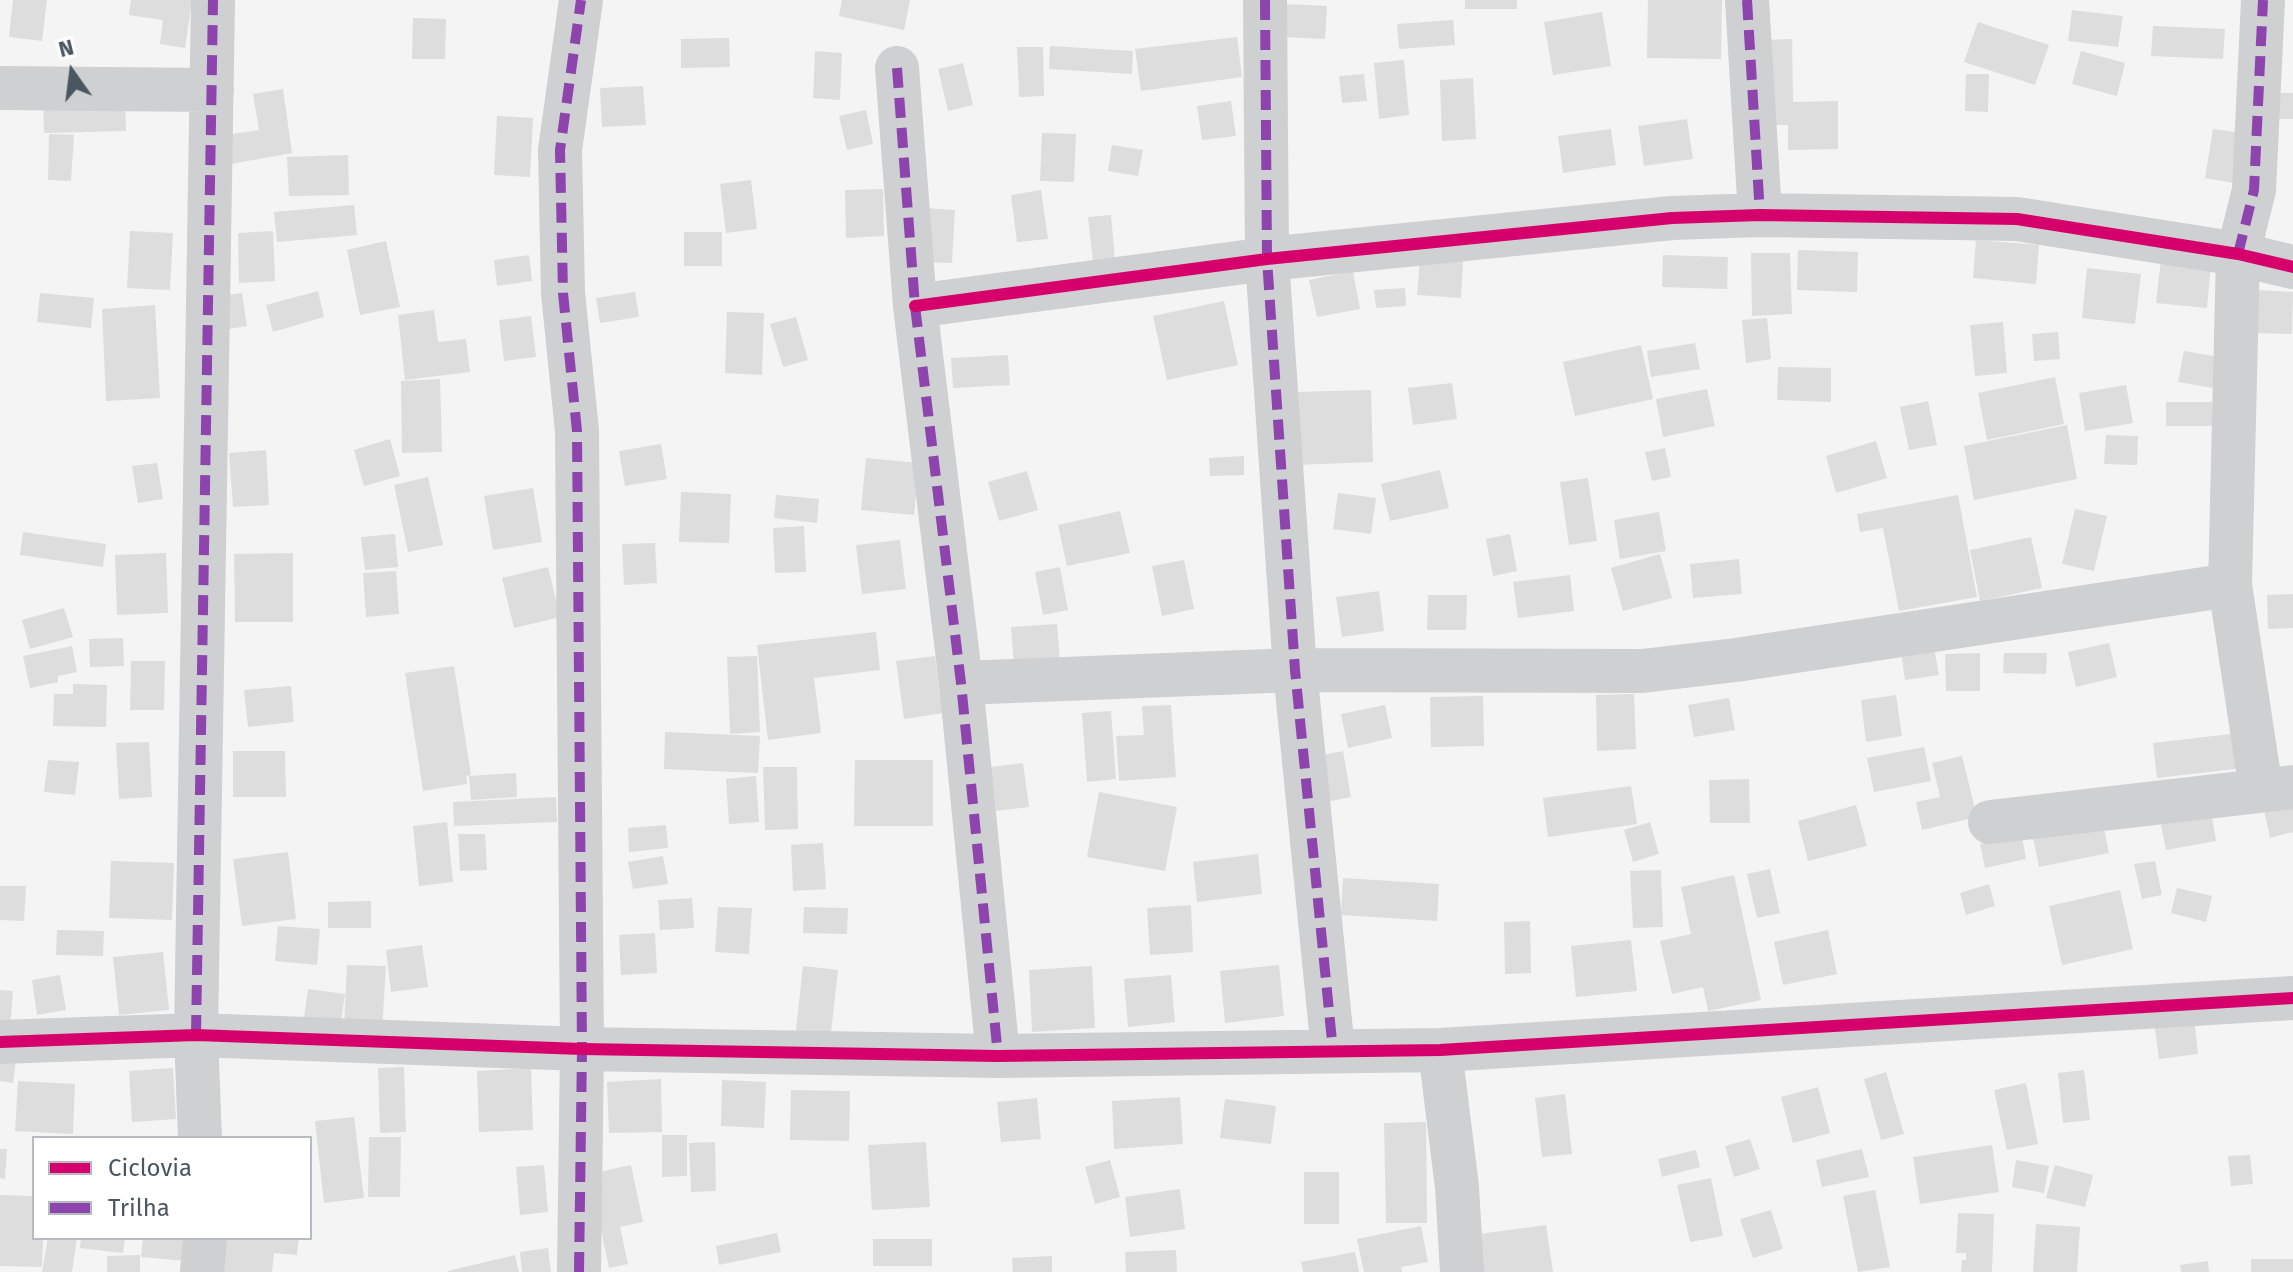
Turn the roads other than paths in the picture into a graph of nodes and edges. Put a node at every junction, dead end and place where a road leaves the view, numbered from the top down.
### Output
1 (213, 0) edge
2 (581, 0) edge
3 (1265, 0) edge
4 (1747, 0) edge
5 (2263, 0) edge
6 (897, 68) dead end
7 (0, 88) edge
8 (212, 90) junction
9 (1760, 215) junction
10 (2238, 254) junction
11 (1267, 259) junction
12 (2293, 267) edge
13 (915, 306) junction
14 (2230, 585) junction
15 (1295, 670) junction
16 (961, 683) junction
17 (2277, 788) edge
18 (1990, 822) dead end
19 (2293, 998) edge
20 (196, 1035) junction
21 (0, 1042) edge
22 (582, 1049) junction
23 (1440, 1050) junction
24 (1333, 1051) junction
25 (998, 1056) junction
26 (200, 1136) edge
27 (205, 1240) edge
28 (202, 1272) edge
29 (579, 1272) edge
30 (1462, 1272) edge

1 - 8 street
2 - 22 street
3 - 11 street
4 - 9 street
5 - 10 street
6 - 13 street
7 - 8 street
8 - 20 street
9 - 10 street
9 - 11 street
10 - 12 street
10 - 14 street
11 - 13 street
11 - 15 street
13 - 16 street
14 - 15 street
14 - 17 street
15 - 16 street
15 - 24 street
16 - 25 street
17 - 18 street
19 - 23 street
20 - 21 street
20 - 22 street
20 - 26 street
22 - 25 street
22 - 29 street
23 - 24 street
23 - 30 street
24 - 25 street
27 - 28 street

